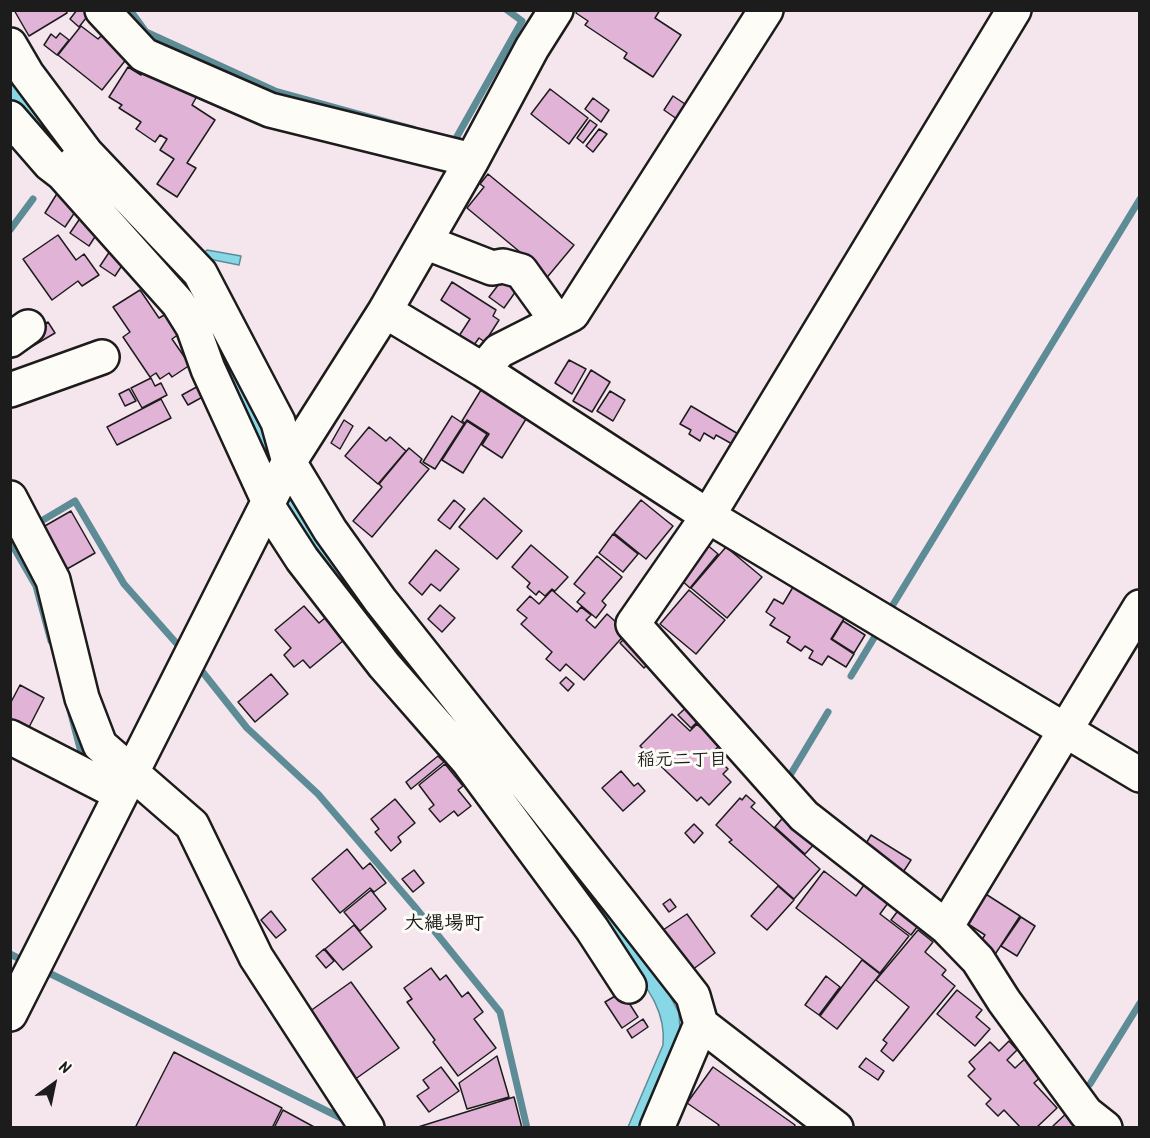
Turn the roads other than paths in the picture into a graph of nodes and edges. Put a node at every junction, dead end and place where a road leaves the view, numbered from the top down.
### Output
1 (102, 10) edge
2 (556, 10) edge
3 (766, 10) edge
4 (1014, 10) edge
5 (10, 45) edge
6 (10, 118) edge
7 (472, 160) junction
8 (74, 164) junction
9 (425, 242) junction
10 (386, 311) junction
11 (557, 321) junction
12 (102, 357) dead end
13 (483, 370) junction
14 (10, 390) edge
15 (287, 464) junction
16 (10, 498) edge
17 (269, 502) junction
18 (708, 516) junction
19 (1140, 607) edge
20 (1066, 730) junction
21 (10, 737) edge
22 (1140, 775) edge
23 (127, 783) junction
24 (946, 927) junction
25 (629, 986) dead end
26 (10, 1014) edge
27 (701, 1024) junction
28 (834, 1127) edge
29 (367, 1128) edge
30 (657, 1128) edge
31 (1105, 1128) edge

1 - 7 street
2 - 7 street
3 - 11 street
4 - 18 street
5 - 8 street
6 - 8 street
7 - 9 street
8 - 15 street
8 - 17 street
9 - 10 street
9 - 11 street
10 - 13 street
10 - 15 street
11 - 13 street
12 - 14 street
13 - 18 street
15 - 17 street
15 - 27 street
16 - 23 street
17 - 23 street
17 - 25 street
18 - 20 street
18 - 24 street
19 - 20 street
20 - 22 street
20 - 24 street
21 - 23 street
23 - 26 street
23 - 29 street
24 - 31 street
27 - 28 street
27 - 30 street

